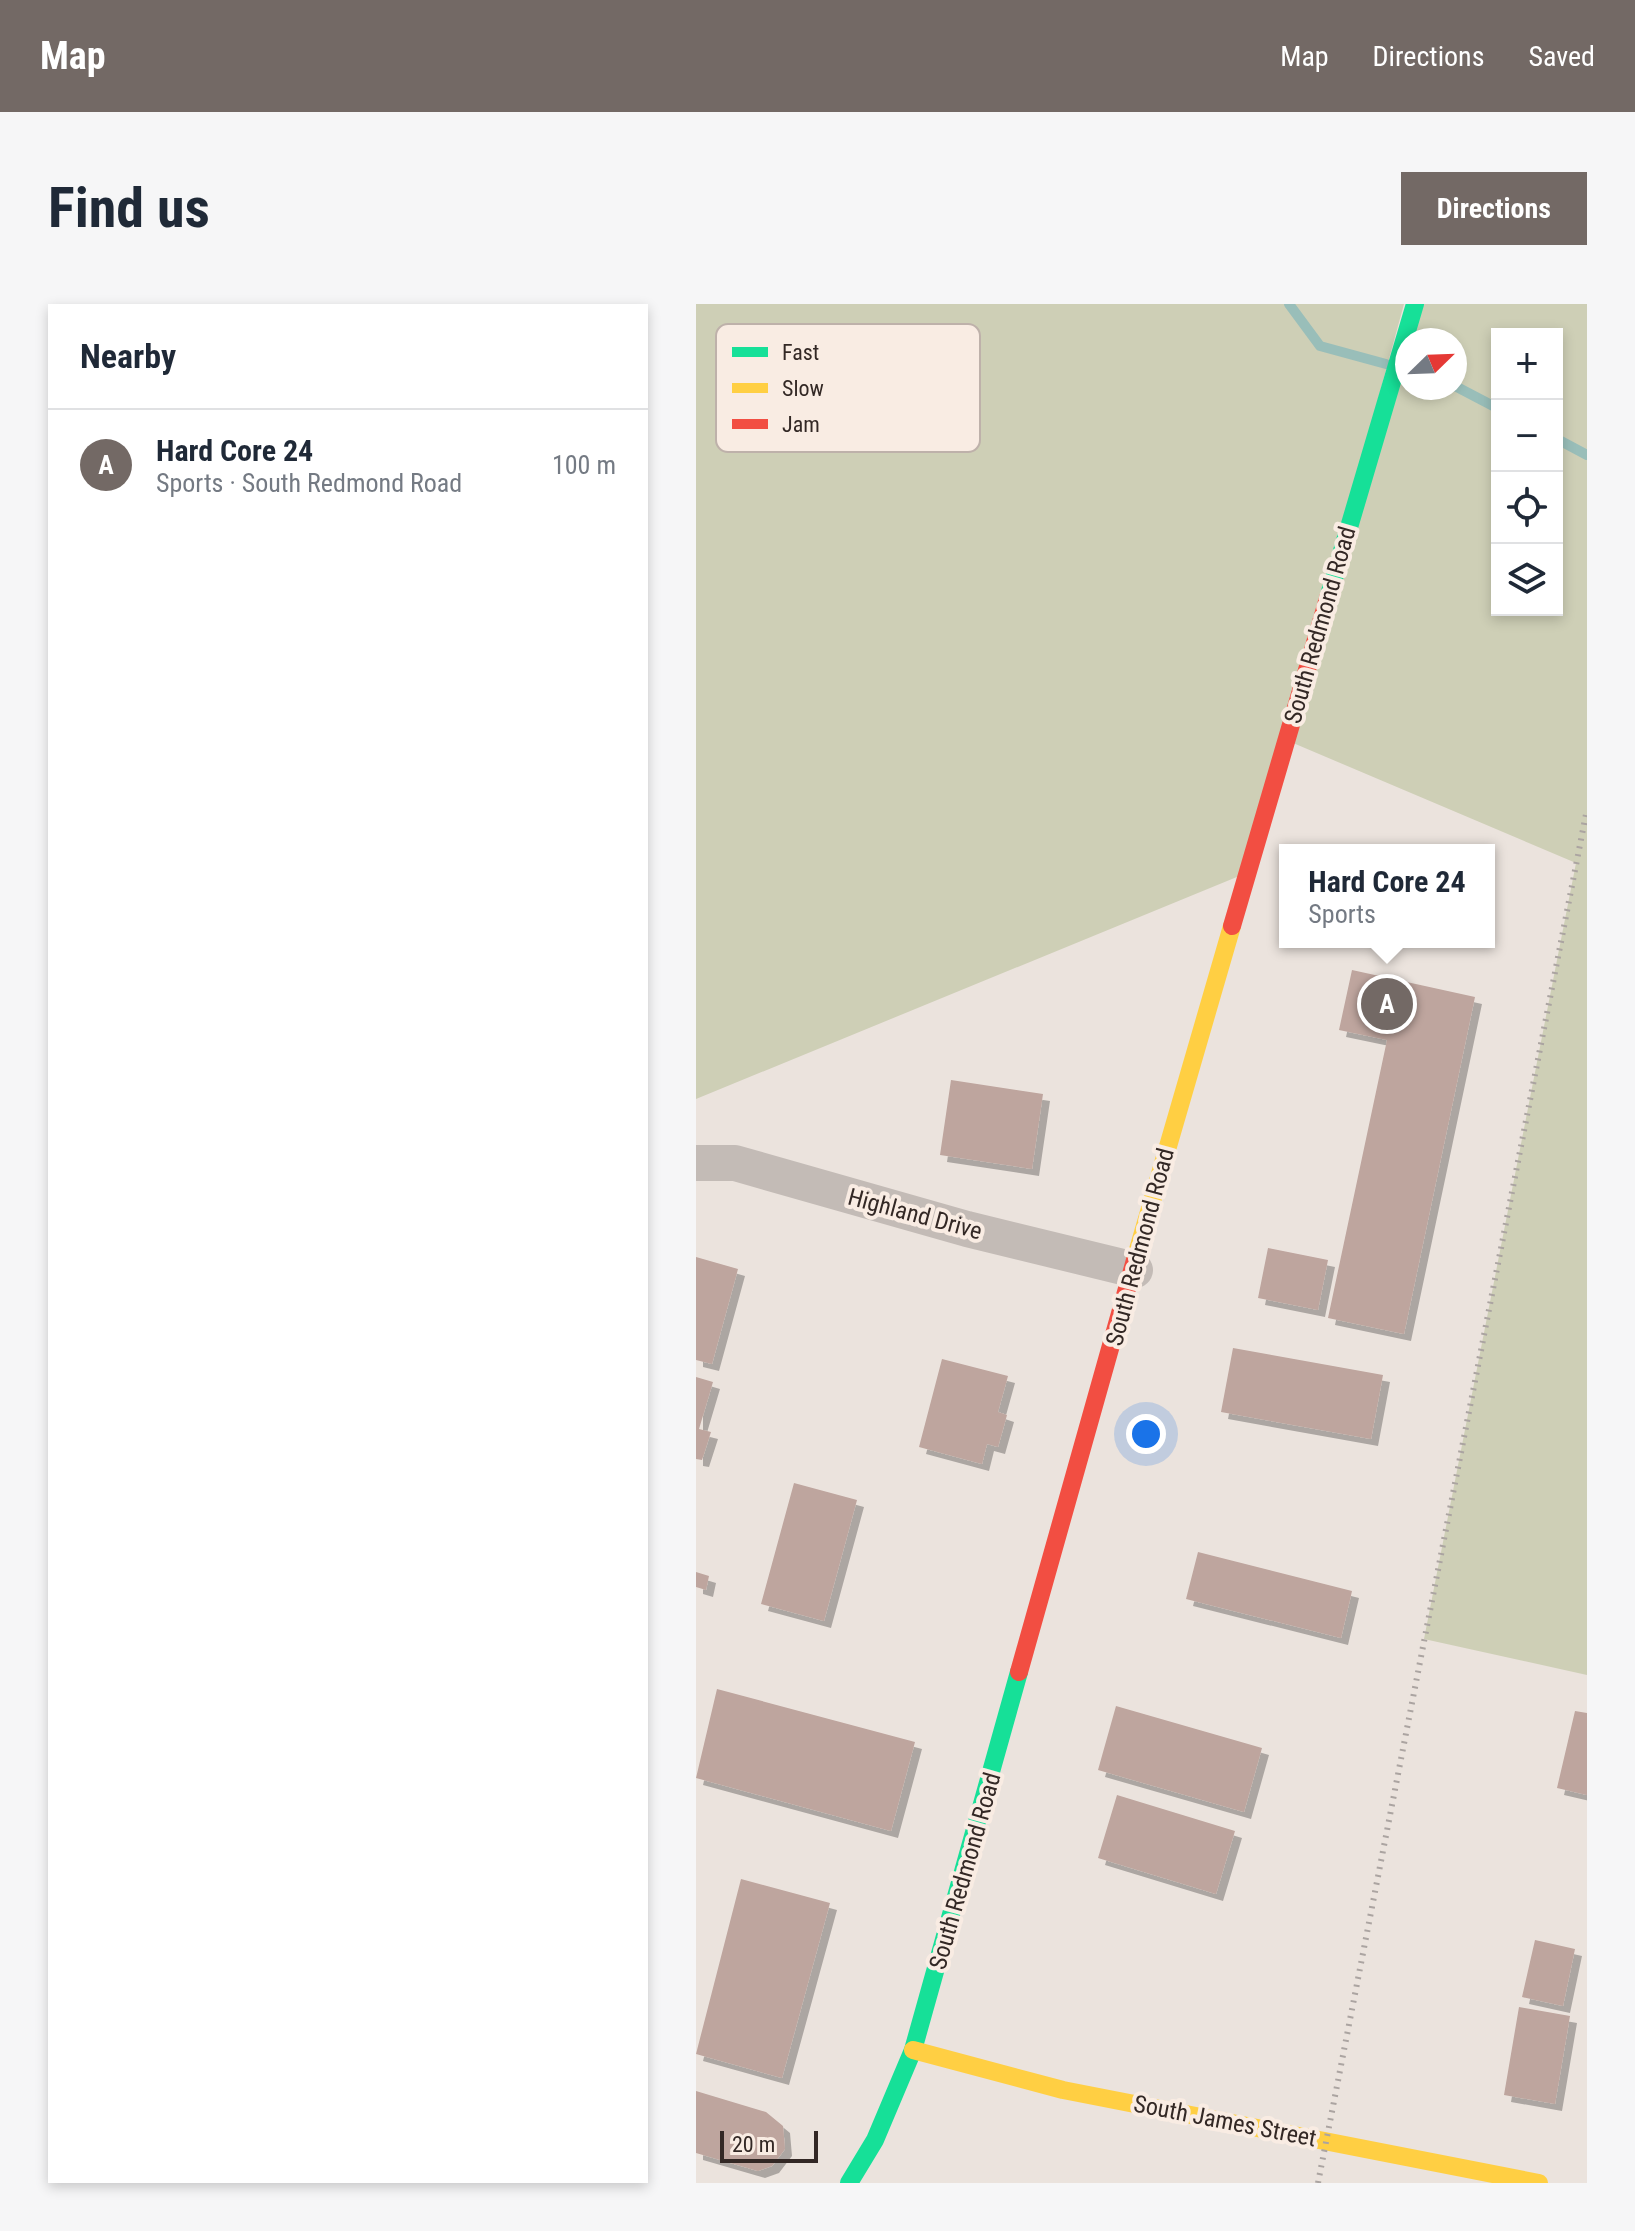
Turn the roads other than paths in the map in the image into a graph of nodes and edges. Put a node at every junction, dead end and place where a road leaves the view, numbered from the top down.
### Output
1 (1415, 304) edge
2 (696, 1163) edge
3 (1135, 1270) junction
4 (913, 2050) junction
5 (849, 2183) edge
6 (1539, 2183) edge

1 - 3 street, South Redmond Road
2 - 3 street, Highland Drive
3 - 4 street, South Redmond Road
4 - 5 street, South Redmond Road
4 - 6 street, South James Street

